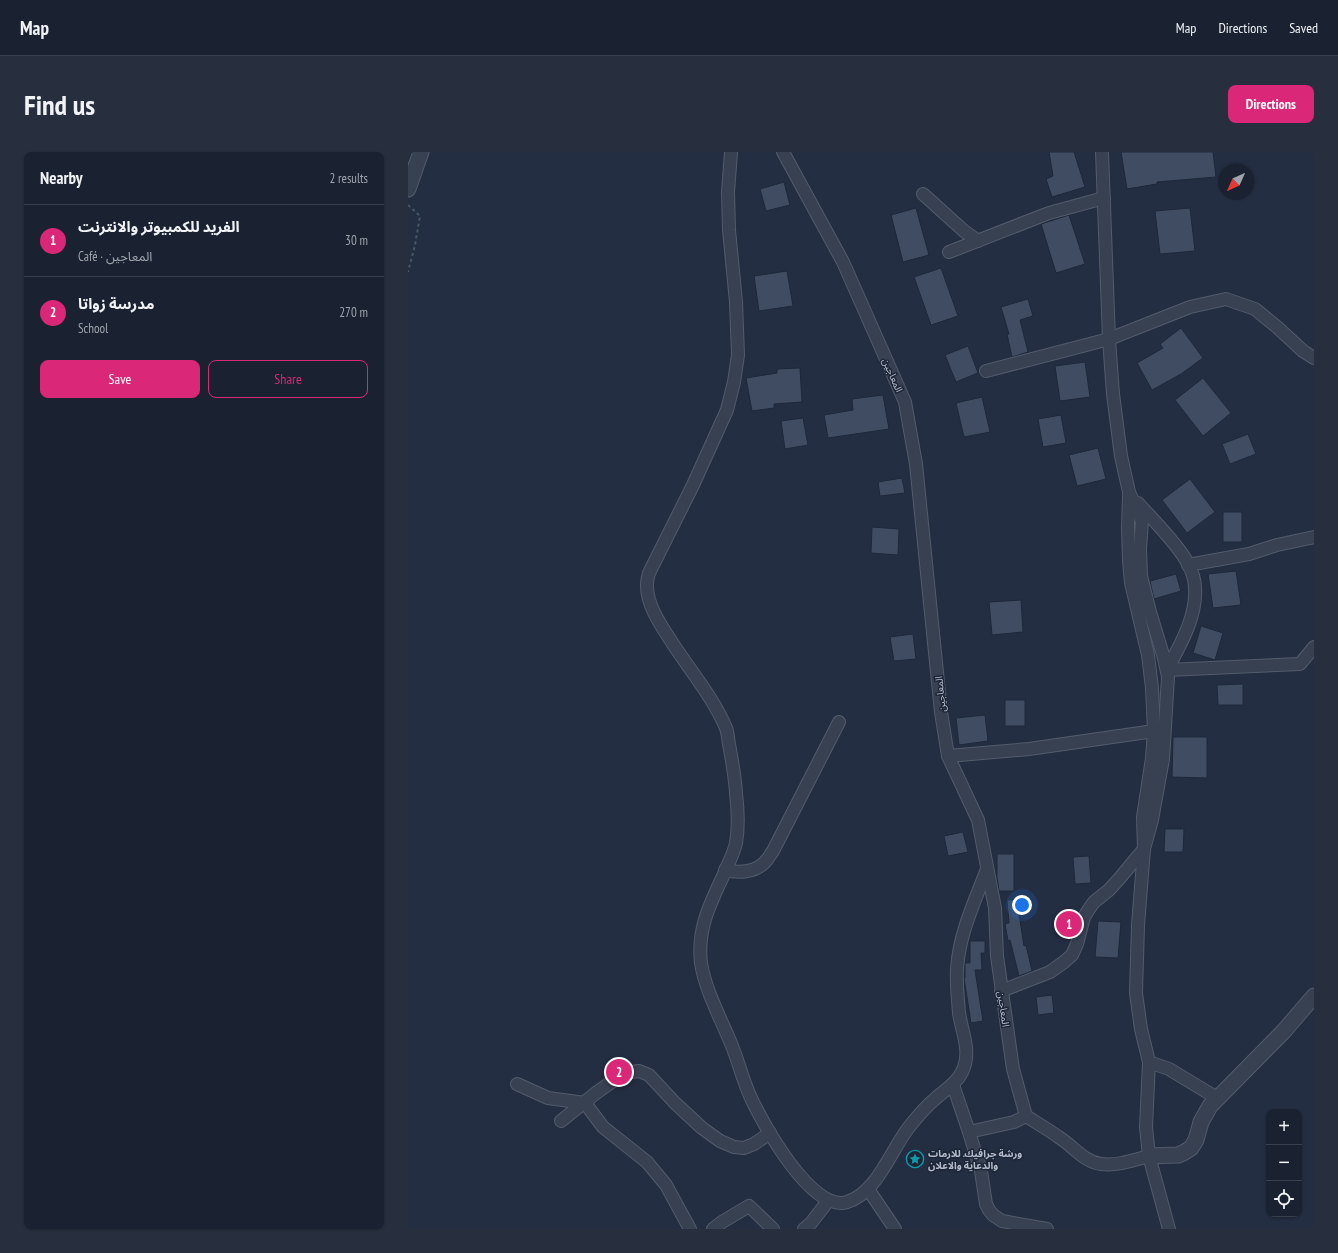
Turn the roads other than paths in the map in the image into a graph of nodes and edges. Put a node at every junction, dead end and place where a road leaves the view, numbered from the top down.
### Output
1 (421, 152) edge
2 (731, 152) edge
3 (783, 152) edge
4 (1102, 152) edge
5 (408, 189) edge
6 (923, 194) dead end
7 (1104, 198) junction
8 (978, 242) junction
9 (949, 252) dead end
10 (1109, 339) junction
11 (1314, 358) edge
12 (986, 371) dead end
13 (1129, 492) junction
14 (1314, 537) edge
15 (1188, 565) junction
16 (1314, 646) edge
17 (1167, 670) junction
18 (839, 722) dead end
19 (1159, 730) junction
20 (948, 756) junction
21 (1144, 849) junction
22 (987, 869) junction
23 (725, 870) junction
24 (1001, 991) junction
25 (1314, 996) edge
26 (1148, 1062) junction
27 (517, 1084) dead end
28 (953, 1085) junction
29 (1217, 1098) junction
30 (585, 1103) junction
31 (1026, 1116) junction
32 (561, 1121) dead end
33 (969, 1132) junction
34 (770, 1133) junction
35 (1150, 1156) junction
36 (868, 1189) junction
37 (828, 1201) junction
38 (690, 1229) edge
39 (713, 1229) edge
40 (773, 1229) edge
41 (804, 1229) edge
42 (895, 1229) edge
43 (1047, 1229) edge
44 (1169, 1229) edge

1 - 5 street
2 - 23 street
3 - 20 street, المعاجين
4 - 7 street
6 - 8 street
7 - 8 street
7 - 10 street
8 - 9 street
10 - 11 street
10 - 12 street
10 - 13 street
13 - 15 street
13 - 17 street
13 - 19 street
14 - 15 street
15 - 17 street
16 - 17 street
17 - 19 street
18 - 23 street
19 - 20 street
19 - 21 street
20 - 22 street, المعاجين
21 - 24 street
21 - 26 street
22 - 24 street, المعاجين
22 - 28 street
23 - 34 street
24 - 31 street, المعاجين
25 - 29 street
26 - 29 street
26 - 35 street
27 - 30 street
28 - 33 street
28 - 36 street
29 - 35 street
30 - 32 street
30 - 34 street
30 - 38 street
31 - 33 street
31 - 35 street
33 - 43 street
34 - 37 street
35 - 44 street
36 - 37 street
36 - 42 street
37 - 41 street
39 - 40 street

